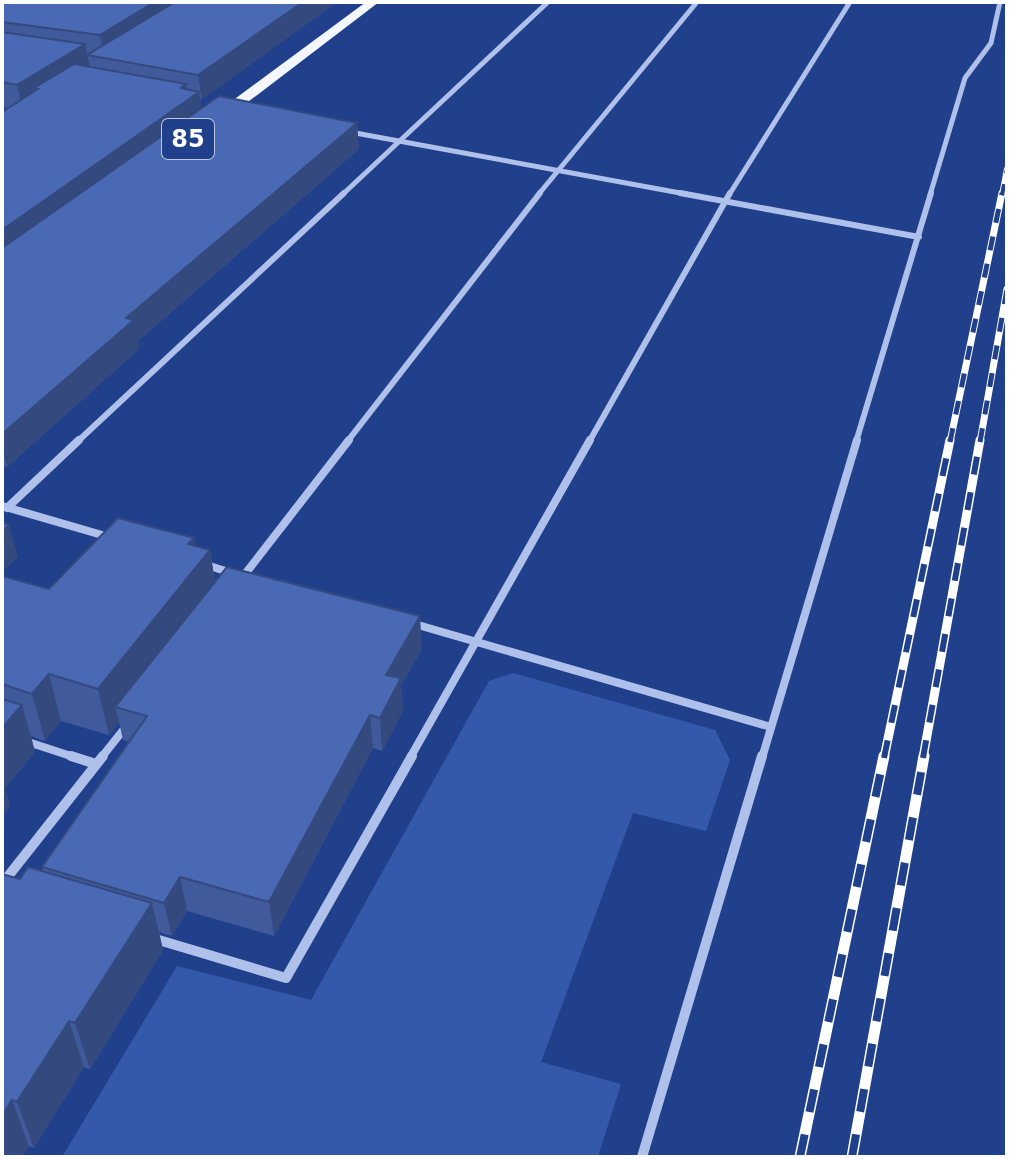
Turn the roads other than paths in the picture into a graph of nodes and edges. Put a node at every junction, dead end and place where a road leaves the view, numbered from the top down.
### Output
1 (373, 2) edge
2 (548, 2) edge
3 (697, 2) edge
4 (850, 2) edge
5 (1000, 2) edge
6 (227, 111) junction
7 (243, 113) edge
8 (214, 114) edge
9 (335, 130) edge
10 (397, 140) junction
11 (557, 171) junction
12 (725, 201) junction
13 (919, 237) junction
14 (4, 507) edge
15 (125, 542) edge
16 (199, 563) edge
17 (244, 576) junction
18 (258, 580) edge
19 (234, 589) edge
20 (404, 621) edge
21 (476, 642) junction
22 (136, 714) edge
23 (771, 727) junction
24 (15, 738) edge
25 (96, 764) junction
26 (2, 884) edge
27 (136, 934) edge
28 (642, 1157) edge

1 - 6 main road, 85
2 - 10 street
3 - 11 street
4 - 12 street
5 - 13 street
6 - 7 street
6 - 8 main road, 85
9 - 10 street
10 - 11 street
10 - 14 street
11 - 12 street
11 - 17 street
12 - 13 street
12 - 21 street
13 - 23 street
14 - 15 street
16 - 17 street
17 - 18 street
17 - 19 street
20 - 21 street
21 - 23 street
21 - 27 street
22 - 25 street
23 - 28 street
24 - 25 street
25 - 26 street

